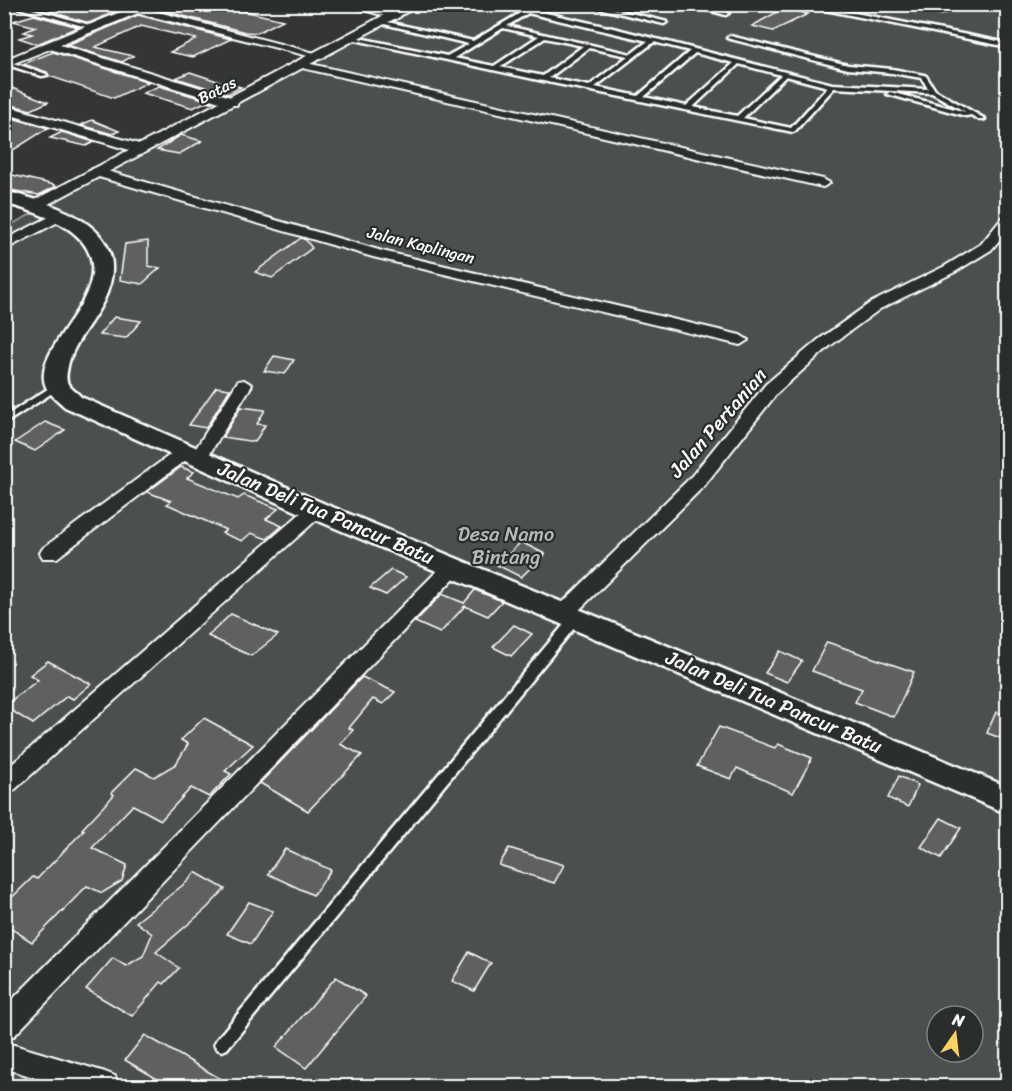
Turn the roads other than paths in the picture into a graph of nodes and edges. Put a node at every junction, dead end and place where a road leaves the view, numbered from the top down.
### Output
1 (7, 4) edge
2 (150, 4) edge
3 (347, 4) edge
4 (416, 4) edge
5 (496, 4) edge
6 (584, 4) edge
7 (688, 4) edge
8 (798, 4) edge
9 (909, 4) edge
10 (138, 10) junction
11 (526, 11) junction
12 (942, 11) dead end
13 (726, 12) dead end
14 (390, 19) junction
15 (664, 22) dead end
16 (501, 26) junction
17 (97, 28) junction
18 (543, 36) junction
19 (730, 38) dead end
20 (354, 39) junction
21 (653, 40) junction
22 (474, 43) junction
23 (1008, 45) edge
24 (52, 46) junction
25 (587, 46) junction
26 (694, 51) junction
27 (320, 56) junction
28 (634, 56) junction
29 (449, 58) junction
30 (739, 61) junction
31 (6, 64) edge
32 (302, 65) junction
33 (495, 68) junction
34 (785, 74) junction
35 (44, 75) dead end
36 (543, 79) junction
37 (832, 86) junction
38 (590, 88) junction
39 (872, 90) junction
40 (933, 91) junction
41 (639, 98) junction
42 (233, 102) junction
43 (688, 108) junction
44 (4, 109) edge
45 (739, 118) junction
46 (141, 149) junction
47 (97, 172) junction
48 (823, 183) dead end
49 (4, 197) edge
50 (33, 205) junction
51 (59, 216) junction
52 (1008, 220) edge
53 (4, 246) edge
54 (741, 340) dead end
55 (244, 384) dead end
56 (57, 386) junction
57 (4, 421) edge
58 (191, 456) junction
59 (316, 510) junction
60 (50, 553) dead end
61 (453, 567) junction
62 (570, 615) junction
63 (4, 785) edge
64 (1008, 801) edge
65 (4, 1027) edge
66 (222, 1044) dead end
67 (4, 1055) edge
68 (105, 1086) edge

1 - 17 lane
2 - 10 street
3 - 14 street
4 - 14 street, Batas
5 - 11 lane
6 - 15 lane
7 - 13 lane
8 - 23 lane
9 - 12 lane
10 - 17 street
10 - 27 street
11 - 16 lane
11 - 21 lane
14 - 20 street, Batas
14 - 22 lane
16 - 18 lane
16 - 22 lane
17 - 24 street
18 - 25 lane
18 - 33 lane
19 - 40 lane
20 - 27 street, Batas
20 - 29 lane
21 - 26 lane
21 - 28 lane
22 - 29 lane
24 - 31 street
24 - 42 street
25 - 28 lane
25 - 36 lane
26 - 30 lane
26 - 41 lane
27 - 32 street, Batas
28 - 38 lane
29 - 33 lane
30 - 34 lane
30 - 43 lane
31 - 35 lane
32 - 42 street, Batas
32 - 48 street
33 - 36 lane
34 - 37 lane
34 - 45 lane
36 - 38 lane
37 - 39 lane
37 - 45 lane
38 - 41 lane
39 - 40 lane
39 - 40 lane
41 - 43 lane
42 - 46 street, Batas
43 - 45 lane
44 - 46 street
46 - 47 street, Batas
47 - 50 street, Batas
47 - 54 street, Jalan Kaplingan
49 - 50 main road
50 - 51 main road
51 - 53 street
51 - 56 main road
52 - 62 street, Jalan Pertanian
55 - 58 street
56 - 57 lane
56 - 58 main road, Jalan Deli Tua Pancur Batu
58 - 59 main road, Jalan Deli Tua Pancur Batu
58 - 60 street
59 - 61 main road, Jalan Deli Tua Pancur Batu
59 - 63 street
61 - 62 main road, Jalan Deli Tua Pancur Batu
61 - 65 street
62 - 64 main road, Jalan Deli Tua Pancur Batu
62 - 66 lane
67 - 68 street

